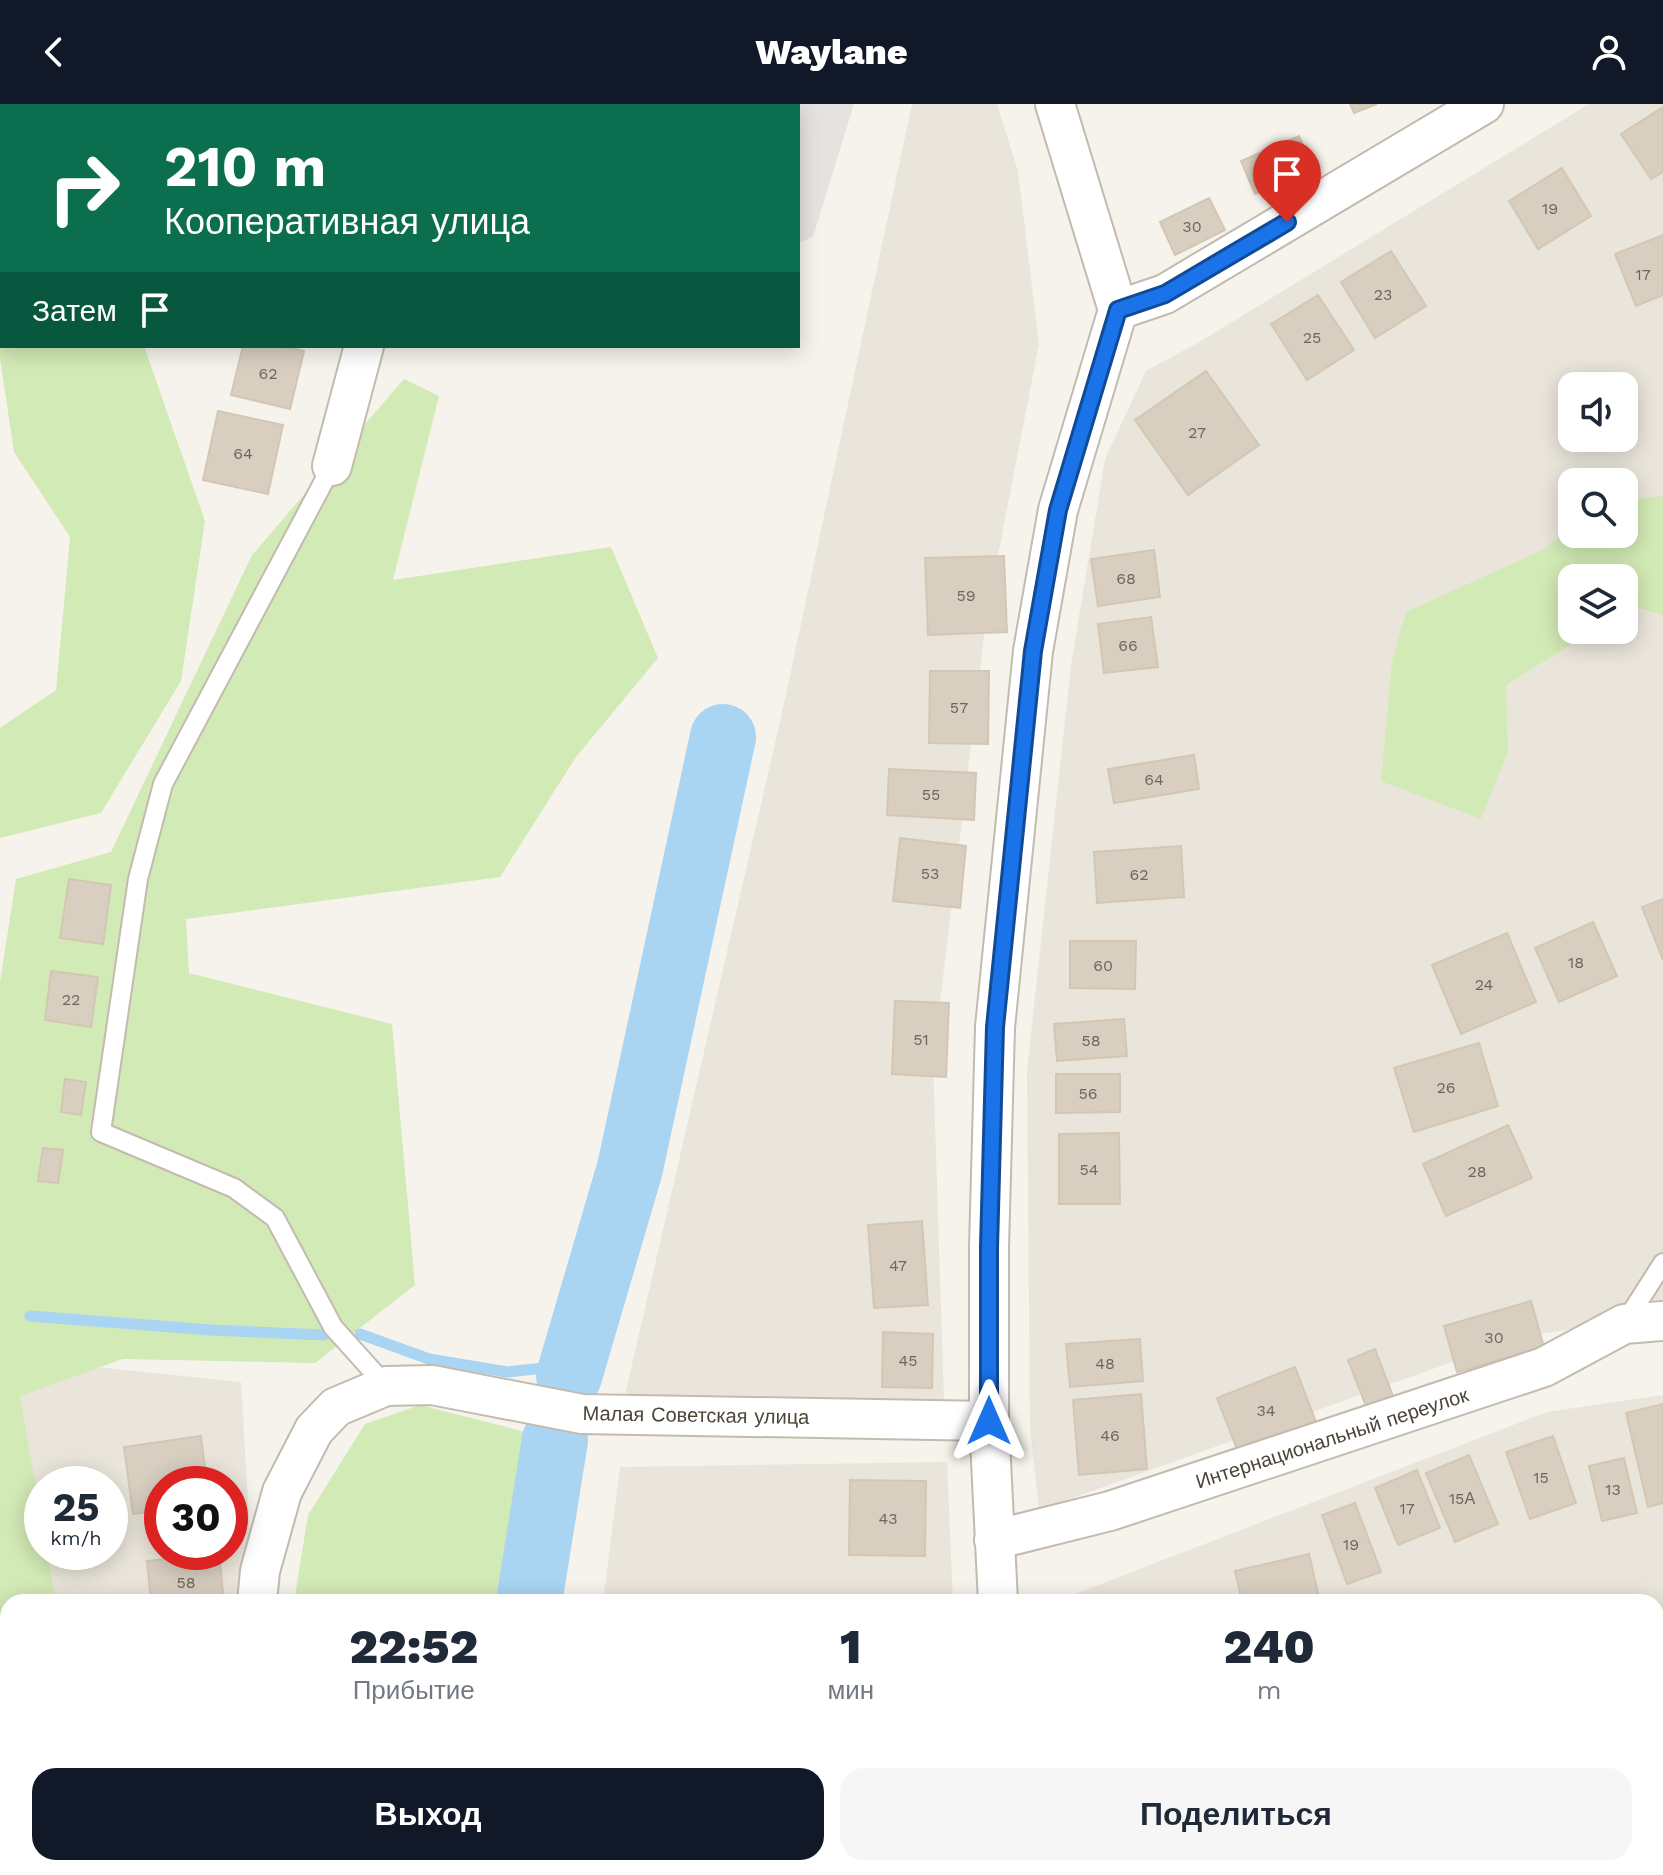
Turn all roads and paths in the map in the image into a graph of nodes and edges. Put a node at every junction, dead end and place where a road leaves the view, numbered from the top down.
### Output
1 (1055, 104) edge
2 (1484, 104) edge
3 (1118, 310) junction
4 (363, 348) edge
5 (332, 466) joint
6 (1663, 1263) edge
7 (1663, 1321) edge
8 (1624, 1324) junction
9 (386, 1386) junction
10 (989, 1421) junction
11 (994, 1540) junction
12 (258, 1594) edge
13 (997, 1594) edge

1 - 3 street
2 - 3 street
3 - 10 street
4 - 5 street
5 - 9 lane
6 - 8 lane
7 - 8 street, Интернациональный переулок
8 - 11 street, Интернациональный переулок
9 - 10 street, Малая Советская улица
9 - 12 street, Малая Советская улица
10 - 11 street
11 - 13 street

